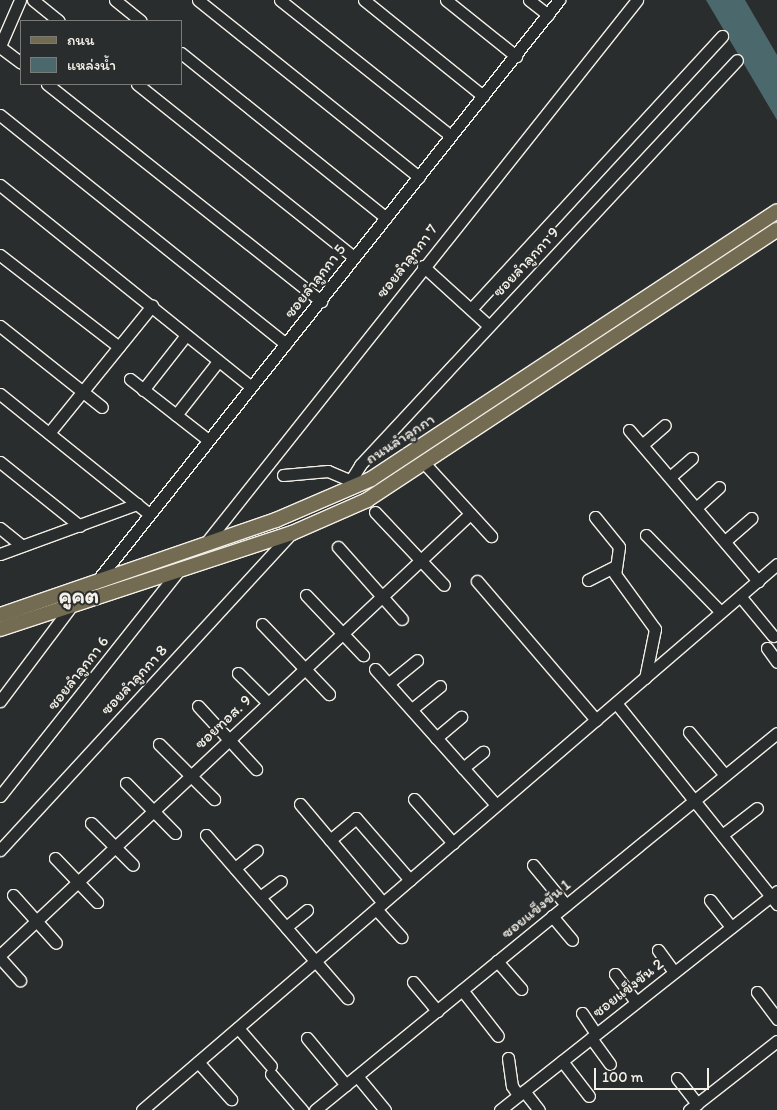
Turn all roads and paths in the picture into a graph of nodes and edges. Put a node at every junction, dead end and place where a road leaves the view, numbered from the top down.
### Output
1 (20, 0) edge
2 (33, 0) edge
3 (115, 0) edge
4 (198, 0) edge
5 (280, 0) edge
6 (364, 0) edge
7 (446, 0) edge
8 (529, 0) edge
9 (560, 0) edge
10 (637, 0) edge
11 (548, 15) junction
12 (58, 20) edge
13 (140, 20) edge
14 (722, 36) dead end
15 (0, 46) edge
16 (182, 54) edge
17 (516, 56) junction
18 (737, 60) dead end
19 (20, 63) edge
20 (48, 85) edge
21 (139, 85) edge
22 (484, 96) junction
23 (0, 115) edge
24 (451, 136) junction
25 (419, 177) junction
26 (0, 185) edge
27 (776, 211) edge
28 (386, 218) junction
29 (777, 230) edge
30 (0, 255) edge
31 (354, 258) junction
32 (423, 266) junction
33 (320, 300) junction
34 (152, 306) junction
35 (471, 309) junction
36 (0, 326) edge
37 (489, 326) junction
38 (183, 339) dead end
39 (286, 344) junction
40 (119, 347) junction
41 (216, 364) dead end
42 (130, 379) dead end
43 (251, 387) junction
44 (143, 390) junction
45 (83, 393) junction
46 (0, 394) edge
47 (102, 406) dead end
48 (176, 415) junction
49 (468, 415) junction
50 (665, 425) dead end
51 (478, 427) junction
52 (629, 430) dead end
53 (49, 434) junction
54 (208, 440) junction
55 (642, 445) junction
56 (692, 458) dead end
57 (0, 462) edge
58 (425, 464) junction
59 (283, 475) dead end
60 (670, 477) junction
61 (347, 486) junction
62 (719, 487) dead end
63 (137, 504) junction
64 (696, 508) junction
65 (375, 512) dead end
66 (149, 514) junction
67 (470, 514) junction
68 (595, 518) dead end
69 (751, 518) dead end
70 (80, 526) junction
71 (0, 528) edge
72 (292, 533) junction
73 (646, 535) dead end
74 (491, 536) dead end
75 (725, 541) junction
76 (205, 544) junction
77 (22, 546) junction
78 (338, 547) dead end
79 (0, 554) edge
80 (421, 560) junction
81 (777, 564) edge
82 (614, 567) junction
83 (180, 569) junction
84 (588, 580) dead end
85 (477, 581) dead end
86 (758, 581) junction
87 (96, 582) junction
88 (444, 585) dead end
89 (306, 595) dead end
90 (381, 596) junction
91 (740, 596) junction
92 (72, 605) junction
93 (721, 612) junction
94 (0, 615) edge
95 (402, 619) dead end
96 (262, 624) dead end
97 (0, 629) edge
98 (343, 633) junction
99 (772, 636) dead end
100 (767, 648) dead end
101 (364, 655) dead end
102 (417, 660) dead end
103 (777, 662) edge
104 (304, 669) junction
105 (375, 669) dead end
106 (238, 673) dead end
107 (645, 678) junction
108 (389, 683) junction
109 (440, 686) dead end
110 (329, 694) dead end
111 (1, 698) edge
112 (268, 703) junction
113 (616, 703) junction
114 (198, 706) dead end
115 (412, 709) junction
116 (461, 717) dead end
117 (596, 720) junction
118 (689, 732) dead end
119 (777, 732) edge
120 (436, 738) junction
121 (229, 739) junction
122 (159, 744) dead end
123 (483, 752) dead end
124 (463, 768) junction
125 (256, 769) dead end
126 (725, 775) junction
127 (190, 776) junction
128 (126, 783) dead end
129 (0, 796) edge
130 (214, 799) dead end
131 (414, 799) dead end
132 (694, 800) junction
133 (300, 804) dead end
134 (496, 806) junction
135 (757, 808) dead end
136 (152, 811) junction
137 (91, 823) dead end
138 (175, 834) dead end
139 (206, 835) dead end
140 (722, 835) junction
141 (330, 840) junction
142 (453, 842) junction
143 (114, 847) junction
144 (0, 850) edge
145 (257, 850) dead end
146 (55, 858) dead end
147 (133, 865) dead end
148 (533, 865) dead end
149 (235, 868) junction
150 (410, 880) junction
151 (78, 881) junction
152 (281, 881) dead end
153 (13, 895) dead end
154 (260, 897) junction
155 (775, 897) edge
156 (710, 900) dead end
157 (97, 902) dead end
158 (566, 905) junction
159 (380, 906) junction
160 (307, 910) dead end
161 (552, 916) junction
162 (36, 920) junction
163 (731, 927) junction
164 (286, 928) junction
165 (401, 937) dead end
166 (572, 940) dead end
167 (56, 943) dead end
168 (658, 950) dead end
169 (0, 956) edge
170 (316, 961) junction
171 (497, 961) junction
172 (674, 972) junction
173 (616, 974) dead end
174 (20, 980) dead end
175 (413, 982) dead end
176 (521, 989) dead end
177 (462, 990) junction
178 (757, 992) dead end
179 (347, 998) dead end
180 (636, 1002) junction
181 (436, 1011) junction
182 (582, 1013) dead end
183 (777, 1019) edge
184 (238, 1028) junction
185 (498, 1036) dead end
186 (593, 1036) junction
187 (307, 1038) dead end
188 (777, 1041) edge
189 (508, 1058) dead end
190 (562, 1061) junction
191 (198, 1062) junction
192 (610, 1064) dead end
193 (357, 1076) junction
194 (677, 1078) dead end
195 (346, 1085) junction
196 (521, 1093) junction
197 (590, 1096) dead end
198 (233, 1105) edge
199 (693, 1107) edge
200 (142, 1110) edge
201 (302, 1110) edge
202 (316, 1110) edge
203 (385, 1110) edge
204 (500, 1110) edge
205 (540, 1110) edge

1 - 15 street
2 - 12 street
3 - 13 street
4 - 25 street
5 - 24 street
6 - 22 street
7 - 17 street
8 - 11 street
9 - 11 street, ซอยลำลูกกา 5
10 - 32 street, ซอยลำลูกกา 7
11 - 17 street, ซอยลำลูกกา 5
14 - 35 street
15 - 19 street
16 - 28 street
17 - 22 street, ซอยลำลูกกา 5
18 - 37 street, ซอยลำลูกกา 9
20 - 33 street
21 - 31 street
22 - 24 street, ซอยลำลูกกา 5
23 - 39 street
24 - 25 street, ซอยลำลูกกา 5
25 - 28 street, ซอยลำลูกกา 5
26 - 34 street
27 - 49 main road, ถนนลำลูกกา
28 - 31 street, ซอยลำลูกกา 5
29 - 51 main road, ถนนลำลูกกา
30 - 40 street
31 - 33 street, ซอยลำลูกกา 5
32 - 35 street
32 - 76 street, ซอยลำลูกกา 7
33 - 39 street, ซอยลำลูกกา 5
34 - 40 street
34 - 43 street
35 - 37 street
36 - 45 street
37 - 61 street, ซอยลำลูกกา 9
38 - 44 street
39 - 43 street, ซอยลำลูกกา 5
40 - 45 street
41 - 48 street
42 - 44 street
43 - 54 street, ซอยลำลูกกา 5
44 - 48 street
45 - 47 street
45 - 53 street
46 - 53 street
48 - 54 street
49 - 51 main road
49 - 61 main road, ถนนลำลูกกา
50 - 55 street
51 - 58 main road, ถนนลำลูกกา
52 - 55 street
53 - 63 street
54 - 66 street, ซอยลำลูกกา 5
55 - 60 street
56 - 60 street
57 - 70 street
58 - 67 street
58 - 72 main road, ถนนลำลูกกา
59 - 61 street
60 - 64 street
61 - 76 main road, ถนนลำลูกกา
62 - 64 street
63 - 66 street
63 - 70 street
64 - 75 street
65 - 80 street
66 - 87 street, ซอยลำลูกกา 5
67 - 74 street
67 - 80 street, ซอยทอส. 9
68 - 82 street
69 - 75 street
70 - 77 street
71 - 77 street
72 - 83 main road, ถนนลำลูกกา
72 - 144 street, ซอยลำลูกกา 8
73 - 93 street
75 - 86 street
76 - 87 main road, ถนนลำลูกกา
77 - 79 street
78 - 90 street
80 - 88 street
80 - 90 street, ซอยทอส. 9
81 - 86 street
82 - 84 street
82 - 107 street
83 - 92 main road, ถนนลำลูกกา
83 - 129 street, ซอยลำลูกกา 6
85 - 117 street
86 - 91 street
87 - 94 main road, ถนนลำลูกกา
89 - 98 street
90 - 95 street
90 - 98 street, ซอยทอส. 9
91 - 93 street
91 - 99 street
92 - 97 main road, ถนนลำลูกกา
92 - 111 street
93 - 107 street
96 - 104 street
98 - 101 street
98 - 104 street, ซอยทอส. 9
100 - 103 street
102 - 108 street
104 - 110 street
104 - 112 street, ซอยทอส. 9
105 - 108 street
106 - 112 street
107 - 113 street
108 - 115 street
109 - 115 street
112 - 121 street, ซอยทอส. 9
113 - 117 street
113 - 132 street
114 - 121 street
115 - 120 street
116 - 120 street
117 - 134 street
118 - 126 street
119 - 126 street, ซอยแข็งขัน 1
120 - 124 street
121 - 125 street
121 - 127 street, ซอยทอส. 9
122 - 127 street
123 - 124 street
124 - 134 street
126 - 132 street, ซอยแข็งขัน 1
127 - 130 street
127 - 136 street, ซอยทอส. 9
128 - 136 street
131 - 142 street
132 - 140 street
132 - 158 street, ซอยแข็งขัน 1
133 - 141 street
134 - 142 street
135 - 140 street
136 - 138 street
136 - 143 street, ซอยทอส. 9
137 - 143 street
139 - 149 street
140 - 155 street
141 - 150 street
141 - 159 street
142 - 150 street
143 - 147 street
143 - 151 street, ซอยทอส. 9
145 - 149 street
146 - 151 street
148 - 158 street
149 - 154 street
150 - 159 street
151 - 157 street
151 - 162 street, ซอยทอส. 9
152 - 154 street
153 - 162 street
154 - 164 street
155 - 163 street, ซอยแข็งขัน 2
156 - 163 street
158 - 161 street, ซอยแข็งขัน 1
159 - 165 street
159 - 170 street
160 - 164 street
161 - 166 street
161 - 171 street, ซอยแข็งขัน 1
162 - 167 street
162 - 169 street, ซอยทอส. 9
163 - 172 street, ซอยแข็งขัน 2
164 - 170 street
168 - 172 street
169 - 174 street
170 - 179 street
170 - 184 street
171 - 176 street
171 - 177 street, ซอยแข็งขัน 1
172 - 180 street, ซอยแข็งขัน 2
173 - 180 street
175 - 181 street
177 - 181 street, ซอยแข็งขัน 1
177 - 185 street
178 - 183 street
180 - 186 street, ซอยแข็งขัน 2
181 - 193 street, ซอยแข็งขัน 1
182 - 186 street
184 - 191 street
184 - 201 street
186 - 190 street, ซอยแข็งขัน 2
186 - 192 street
187 - 195 street
188 - 199 street
189 - 196 street
190 - 196 street, ซอยแข็งขัน 2
190 - 197 street
191 - 198 street
191 - 200 street
193 - 195 street, ซอยแข็งขัน 1
193 - 203 street
194 - 199 street
195 - 202 street, ซอยแข็งขัน 1
196 - 204 street, ซอยแข็งขัน 2
196 - 205 street

